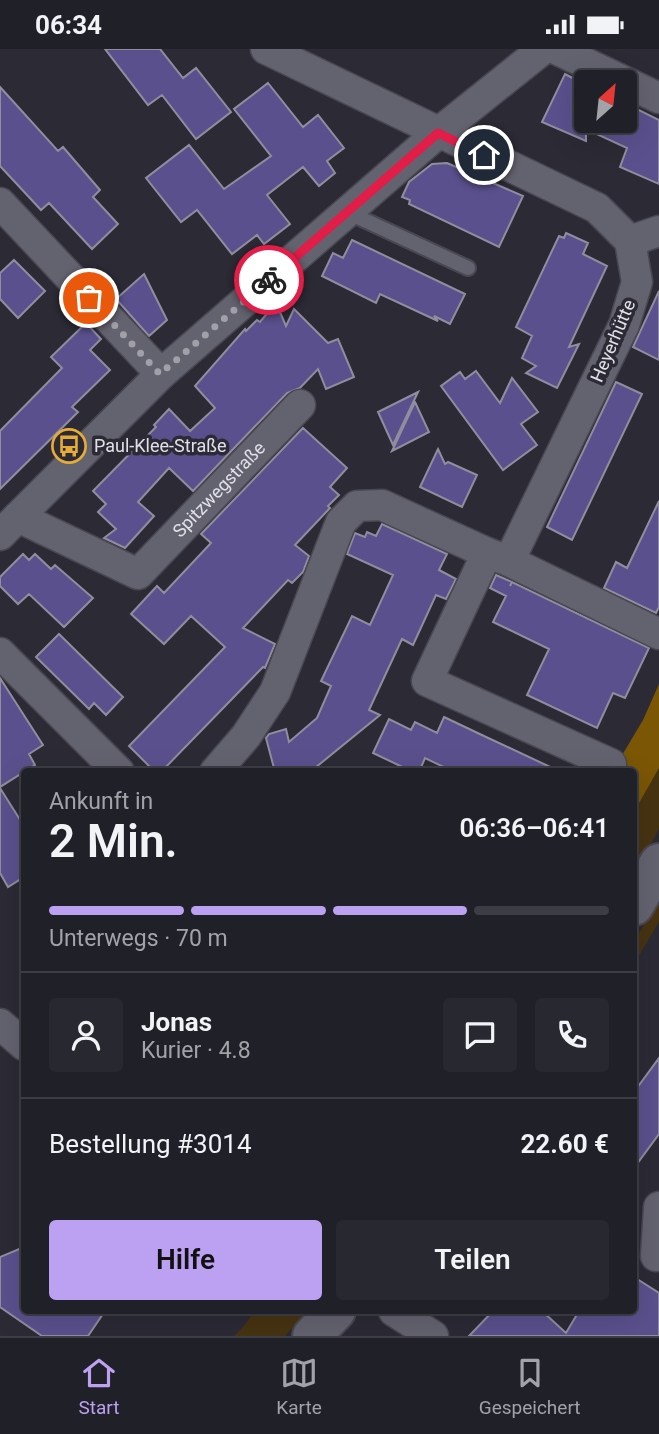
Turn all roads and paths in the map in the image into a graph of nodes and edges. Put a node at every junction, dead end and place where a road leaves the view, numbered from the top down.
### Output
1 (266, 49) edge
2 (543, 49) edge
3 (556, 49) edge
4 (659, 98) edge
5 (438, 133) junction
6 (0, 203) edge
7 (347, 212) junction
8 (659, 231) edge
9 (630, 241) junction
10 (468, 268) dead end
11 (160, 374) junction
12 (300, 405) dead end
13 (9, 526) edge
14 (498, 557) junction
15 (659, 634) edge
16 (0, 653) edge
17 (611, 764) dead end
18 (115, 768) edge
19 (218, 768) edge
20 (659, 863) edge
21 (637, 900) edge
22 (0, 1024) edge
23 (21, 1042) edge
24 (659, 1207) edge
25 (656, 1256) dead end
26 (333, 1314) edge
27 (399, 1314) edge
28 (312, 1336) edge
29 (433, 1336) edge

1 - 5 street
2 - 5 street
3 - 4 street
5 - 7 street
5 - 9 street
6 - 11 street
7 - 10 lane
7 - 11 street
8 - 9 street
9 - 14 street, Heyerhütte
11 - 13 street
12 - 13 street, Spitzwegstraße
14 - 15 street
14 - 17 street, Heyerhütte
14 - 19 street
16 - 18 street
20 - 21 main road
22 - 23 street
24 - 25 street
26 - 28 main road
27 - 29 street

